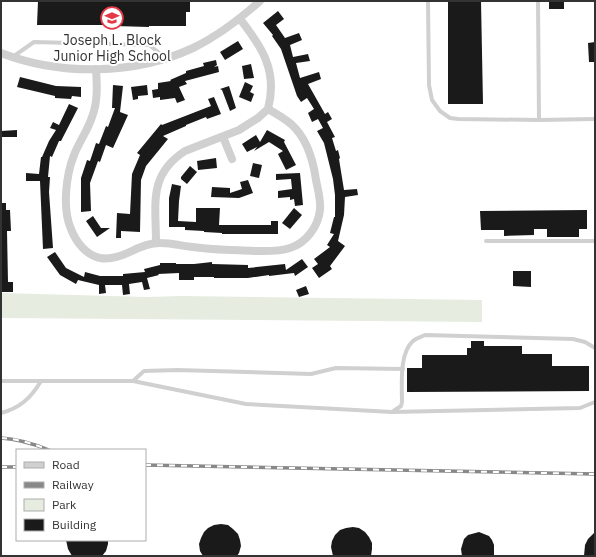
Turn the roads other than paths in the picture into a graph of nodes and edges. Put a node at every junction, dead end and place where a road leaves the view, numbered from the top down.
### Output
1 (260, 1) edge
2 (428, 1) edge
3 (538, 1) edge
4 (240, 18) junction
5 (1, 53) edge
6 (13, 57) junction
7 (167, 58) junction
8 (96, 69) junction
9 (268, 109) junction
10 (595, 119) edge
11 (539, 120) junction
12 (223, 137) junction
13 (232, 159) dead end
14 (486, 241) dead end
15 (595, 241) edge
16 (156, 243) junction
17 (595, 348) edge
18 (403, 369) junction
19 (1, 381) edge
20 (41, 381) junction
21 (133, 381) junction
22 (595, 402) edge
23 (392, 412) junction
24 (1, 413) edge

1 - 4 street
2 - 11 lane
3 - 11 lane
4 - 7 street
4 - 9 street
5 - 6 street
6 - 7 lane
6 - 8 street
7 - 8 street
8 - 16 street
9 - 12 street
9 - 16 street
10 - 11 lane
12 - 13 street
12 - 16 street
14 - 15 lane
17 - 18 lane
18 - 21 lane
18 - 23 lane
19 - 20 lane
20 - 21 lane
20 - 24 lane
21 - 23 lane
22 - 23 lane

